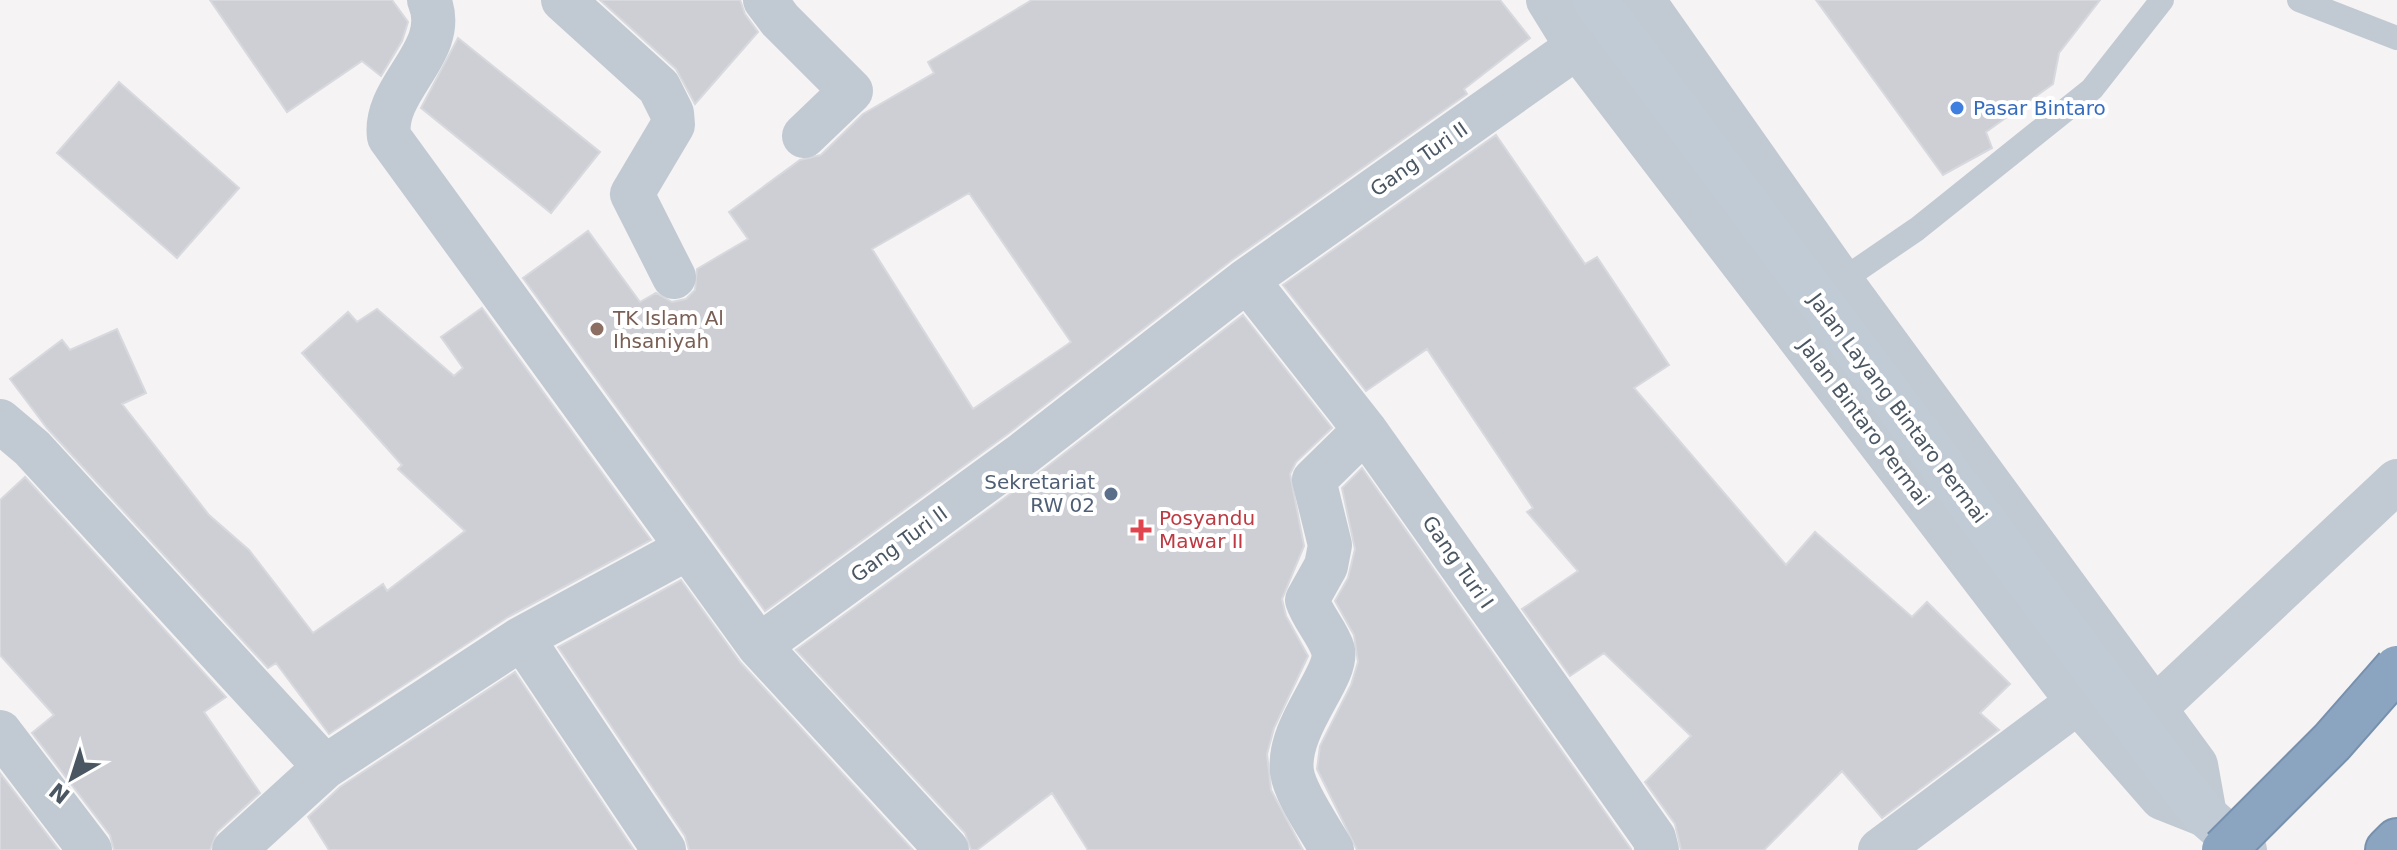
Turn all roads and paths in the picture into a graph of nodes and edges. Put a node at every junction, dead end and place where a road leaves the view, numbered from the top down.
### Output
1 (429, 0) edge
2 (563, 0) edge
3 (765, 0) edge
4 (1548, 0) edge
5 (1595, 0) edge
6 (1643, 0) edge
7 (2162, 0) edge
8 (2299, 0) edge
9 (2397, 38) edge
10 (1577, 47) junction
11 (804, 136) dead end
12 (674, 277) dead end
13 (1247, 280) junction
14 (1841, 281) junction
15 (0, 421) edge
16 (1365, 430) junction
17 (2397, 481) edge
18 (688, 548) junction
19 (522, 638) junction
20 (759, 646) junction
21 (2397, 668) edge
22 (2078, 702) junction
23 (2155, 708) junction
24 (0, 732) edge
25 (325, 767) junction
26 (2203, 816) edge
27 (2397, 841) edge
28 (90, 850) edge
29 (234, 850) edge
30 (664, 850) edge
31 (947, 850) edge
32 (1332, 850) edge
33 (1657, 850) edge
34 (1880, 850) edge
35 (2245, 850) edge
36 (2388, 850) edge

1 - 18 street
2 - 12 street
3 - 11 street
4 - 10 street, Jalan Bintaro Permai
5 - 26 main road, Jalan Layang Bintaro Permai
6 - 14 street
7 - 14 lane
8 - 9 lane
10 - 13 street, Gang Turi II
10 - 22 street, Jalan Bintaro Permai
13 - 16 street, Gang Turi I
13 - 20 street, Gang Turi II
14 - 23 street
15 - 25 street
16 - 32 street
16 - 33 street, Gang Turi I
17 - 23 street
18 - 19 street
18 - 20 street
19 - 25 street
19 - 30 street
20 - 31 street
21 - 26 highway, bridge
22 - 26 street, Jalan Bintaro Permai
22 - 34 street
23 - 26 street
24 - 28 street
25 - 29 street
26 - 35 main road, Jalan Bintaro Permai
27 - 36 highway

